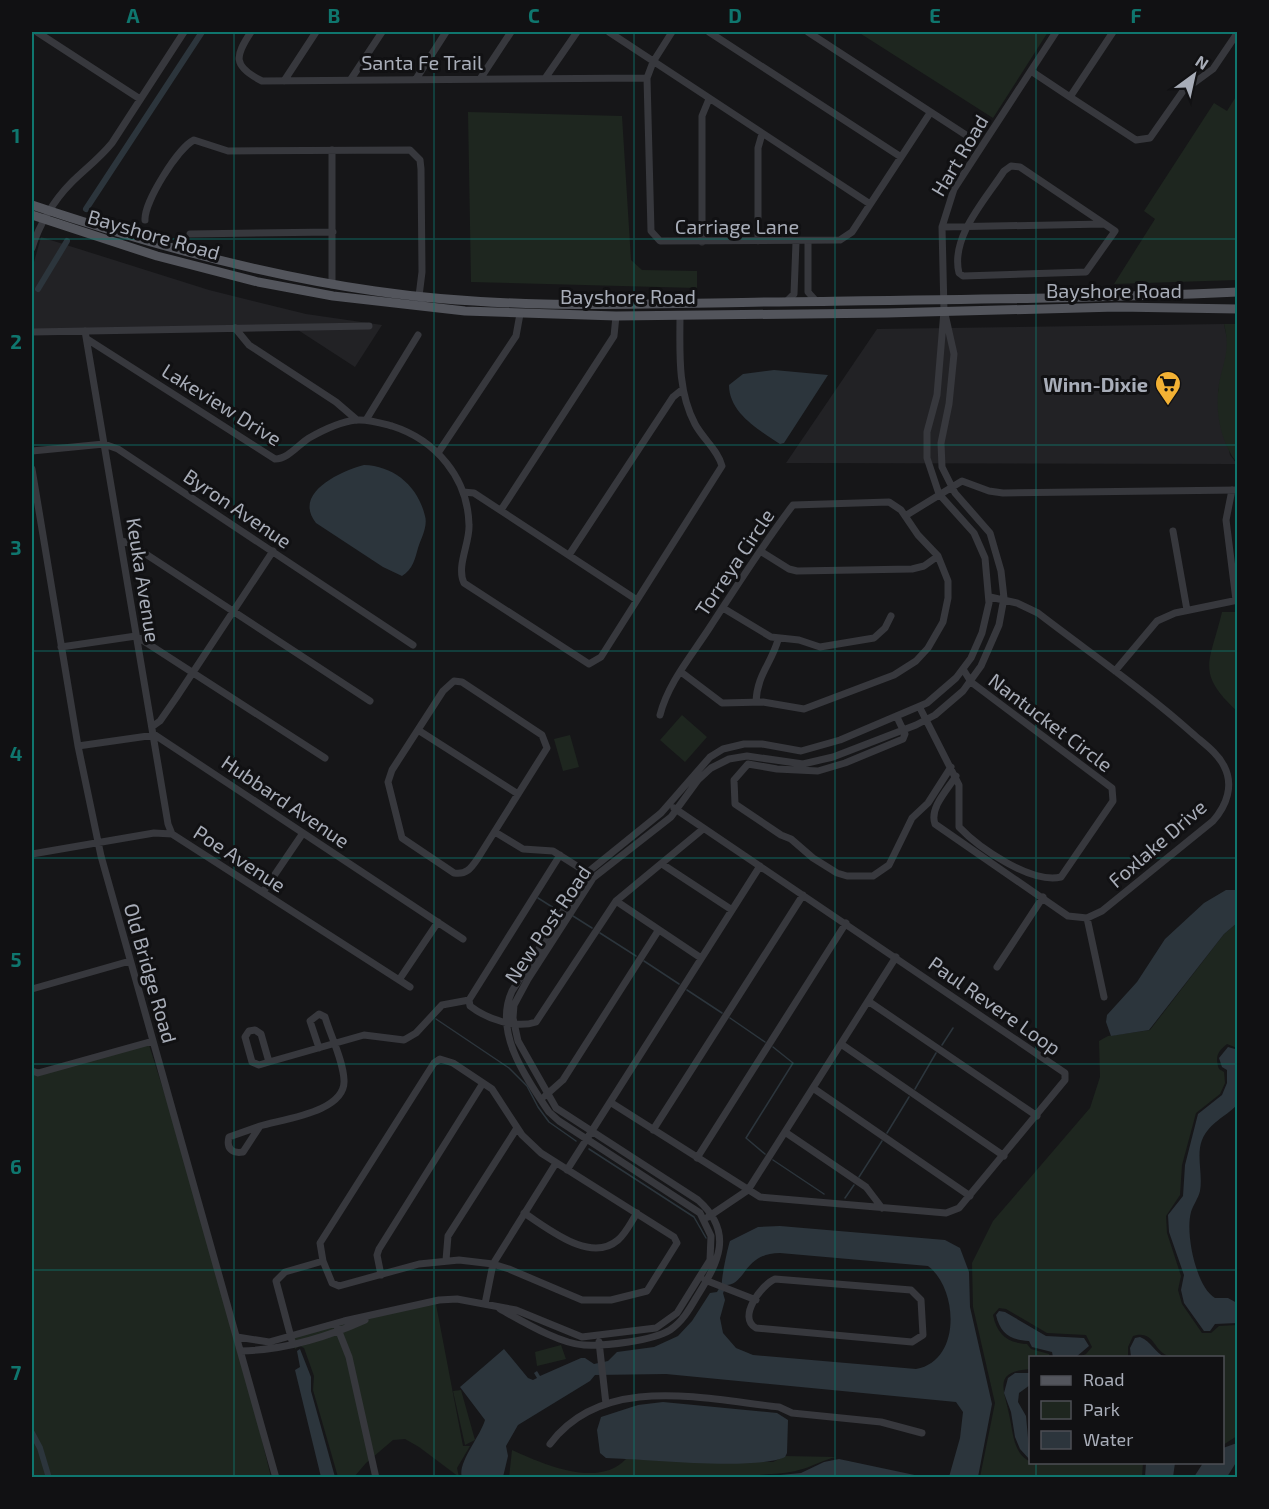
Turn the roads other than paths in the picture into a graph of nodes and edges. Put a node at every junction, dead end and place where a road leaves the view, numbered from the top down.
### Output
1 (37, 32) edge
2 (184, 32) edge
3 (251, 32) edge
4 (316, 32) edge
5 (382, 32) edge
6 (446, 32) edge
7 (512, 32) edge
8 (577, 32) edge
9 (609, 32) edge
10 (672, 32) edge
11 (709, 32) edge
12 (808, 32) edge
13 (1056, 32) edge
14 (1113, 32) edge
15 (1238, 32) edge
16 (652, 62) junction
17 (1030, 71) junction
18 (546, 77) junction
19 (351, 79) junction
20 (416, 79) junction
21 (480, 79) junction
22 (647, 80) junction
23 (284, 81) junction
24 (1070, 97) junction
25 (140, 99) junction
26 (709, 99) junction
27 (930, 113) junction
28 (762, 134) junction
29 (972, 139) dead end
30 (332, 150) junction
31 (901, 157) junction
32 (870, 204) junction
33 (32, 205) edge
34 (32, 214) edge
35 (48, 215) junction
36 (145, 220) dead end
37 (1104, 224) junction
38 (942, 227) junction
39 (968, 227) junction
40 (333, 232) junction
41 (190, 234) dead end
42 (758, 241) junction
43 (702, 242) junction
44 (796, 242) junction
45 (808, 242) junction
46 (32, 248) edge
47 (332, 285) junction
48 (1238, 291) edge
49 (1215, 293) junction
50 (419, 296) junction
51 (943, 300) junction
52 (786, 302) junction
53 (817, 302) junction
54 (541, 304) junction
55 (407, 306) junction
56 (1215, 309) junction
57 (1238, 309) edge
58 (944, 311) junction
59 (524, 314) junction
60 (680, 315) junction
61 (616, 316) junction
62 (369, 326) dead end
63 (235, 328) junction
64 (32, 332) edge
65 (86, 335) junction
66 (418, 335) dead end
67 (683, 389) junction
68 (357, 420) junction
69 (366, 420) junction
70 (104, 444) junction
71 (32, 451) edge
72 (438, 453) junction
73 (927, 458) junction
74 (941, 459) junction
75 (32, 469) edge
76 (951, 486) junction
77 (1234, 490) edge
78 (464, 492) junction
79 (939, 494) junction
80 (501, 510) junction
81 (905, 516) junction
82 (1173, 531) dead end
83 (121, 541) junction
84 (273, 551) junction
85 (760, 551) junction
86 (569, 555) junction
87 (938, 556) junction
88 (990, 597) junction
89 (1004, 598) junction
90 (638, 600) junction
91 (1237, 600) edge
92 (723, 608) junction
93 (1187, 610) junction
94 (232, 611) junction
95 (891, 616) dead end
96 (136, 636) junction
97 (778, 640) junction
98 (413, 645) dead end
99 (61, 647) junction
100 (963, 669) junction
101 (191, 671) junction
102 (1115, 671) junction
103 (681, 672) junction
104 (971, 682) junction
105 (370, 700) dead end
106 (756, 702) junction
107 (920, 708) junction
108 (660, 715) dead end
109 (897, 717) junction
110 (926, 720) junction
111 (153, 726) junction
112 (418, 730) junction
113 (904, 730) junction
114 (155, 735) junction
115 (78, 746) junction
116 (325, 758) dead end
117 (951, 767) junction
118 (956, 776) junction
119 (518, 794) junction
120 (670, 805) junction
121 (676, 810) junction
122 (703, 829) junction
123 (495, 832) junction
124 (303, 833) junction
125 (172, 834) junction
126 (98, 842) junction
127 (32, 854) edge
128 (560, 855) junction
129 (662, 864) junction
130 (760, 866) junction
131 (588, 872) junction
132 (593, 878) junction
133 (263, 892) junction
134 (803, 895) junction
135 (1043, 897) junction
136 (616, 901) junction
137 (732, 910) junction
138 (1087, 918) junction
139 (438, 922) junction
140 (846, 923) junction
141 (658, 930) junction
142 (463, 939) dead end
143 (896, 957) junction
144 (701, 958) junction
145 (130, 961) junction
146 (997, 967) dead end
147 (399, 980) junction
148 (410, 987) dead end
149 (32, 989) edge
150 (1104, 997) dead end
151 (469, 1000) junction
152 (868, 1001) junction
153 (509, 1022) junction
154 (153, 1041) junction
155 (333, 1044) junction
156 (841, 1044) junction
157 (319, 1048) junction
158 (269, 1062) junction
159 (32, 1071) edge
160 (483, 1083) junction
161 (813, 1088) junction
162 (545, 1097) junction
163 (610, 1102) junction
164 (1037, 1116) junction
165 (260, 1126) junction
166 (517, 1128) junction
167 (653, 1130) junction
168 (785, 1132) junction
169 (588, 1136) junction
170 (1004, 1155) junction
171 (697, 1158) junction
172 (556, 1163) junction
173 (567, 1170) junction
174 (748, 1190) junction
175 (970, 1196) junction
176 (882, 1208) junction
177 (524, 1213) junction
178 (637, 1213) junction
179 (708, 1217) junction
180 (446, 1260) junction
181 (323, 1261) junction
182 (493, 1264) junction
183 (381, 1275) junction
184 (703, 1279) junction
185 (756, 1300) junction
186 (485, 1304) junction
187 (498, 1308) junction
188 (338, 1328) junction
189 (599, 1336) junction
190 (237, 1337) junction
191 (292, 1341) junction
192 (600, 1344) junction
193 (241, 1351) junction
194 (606, 1404) junction
195 (922, 1433) dead end
196 (550, 1444) dead end
197 (276, 1478) edge
198 (376, 1478) edge

1 - 25 street
2 - 25 street
3 - 23 street, Santa Fe Trail
4 - 23 street
5 - 19 street
6 - 20 street
7 - 21 street
8 - 18 street
9 - 16 street
10 - 16 street, Carriage Lane
11 - 31 street
12 - 27 street
13 - 17 street, Hart Road
14 - 24 street
15 - 24 street
16 - 22 street, Carriage Lane
16 - 26 street
17 - 24 street
17 - 38 street, Hart Road
18 - 21 street, Santa Fe Trail
18 - 22 street, Santa Fe Trail
19 - 20 street, Santa Fe Trail
19 - 23 street, Santa Fe Trail
20 - 21 street, Santa Fe Trail
22 - 43 street, Carriage Lane
25 - 35 street
26 - 28 street
26 - 43 street
27 - 29 street
27 - 31 street, Carriage Lane
28 - 32 street
28 - 42 street
30 - 36 street
30 - 40 street
30 - 50 street
31 - 32 street, Carriage Lane
32 - 45 street, Carriage Lane
33 - 35 main road, Bayshore Road
34 - 35 main road, Bayshore Road
35 - 46 street
35 - 47 main road, Bayshore Road
35 - 55 main road, Bayshore Road
37 - 39 street
37 - 39 street
37 - 39 street
38 - 39 street
38 - 51 street, Hart Road
40 - 41 street
40 - 47 street
42 - 43 street, Carriage Lane
42 - 44 street, Carriage Lane
44 - 45 street, Carriage Lane
44 - 52 street
45 - 53 street
47 - 50 main road, Bayshore Road
48 - 49 main road, Bayshore Road
49 - 51 main road, Bayshore Road
49 - 56 main road
50 - 54 main road, Bayshore Road
50 - 55 main road
51 - 53 main road, Bayshore Road
51 - 58 street, Hart Road
52 - 53 main road, Bayshore Road
52 - 54 main road, Bayshore Road
54 - 59 main road
55 - 59 main road, Bayshore Road
56 - 57 main road, Bayshore Road
56 - 58 main road, Bayshore Road
58 - 60 main road, Bayshore Road
58 - 73 street, New Post Road
58 - 74 street, New Post Road
59 - 61 main road, Bayshore Road
59 - 72 street
60 - 61 main road, Bayshore Road
60 - 67 street
61 - 80 street
62 - 63 street
63 - 65 street
63 - 68 street
64 - 65 street
65 - 68 street, Lakeview Drive
65 - 70 street, Keuka Avenue
66 - 69 street
67 - 86 street
67 - 90 street
68 - 69 street, Lakeview Drive
69 - 72 street, Lakeview Drive
70 - 71 street
70 - 83 street, Keuka Avenue
70 - 84 street, Byron Avenue
72 - 78 street, Lakeview Drive
73 - 74 street
73 - 79 street, New Post Road
74 - 76 street, New Post Road
75 - 99 street, Old Bridge Road
76 - 77 street
76 - 79 street
76 - 89 street, New Post Road
77 - 91 street
78 - 80 street
78 - 90 street, Lakeview Drive
79 - 81 street
79 - 88 street, New Post Road
80 - 86 street
81 - 85 street, Torreya Circle
81 - 87 street, Torreya Circle
82 - 93 street
83 - 94 street
83 - 96 street, Keuka Avenue
84 - 94 street
84 - 98 street, Byron Avenue
85 - 87 street
85 - 92 street, Torreya Circle
86 - 90 street
87 - 106 street, Torreya Circle
88 - 89 street, Foxlake Drive
88 - 100 street, New Post Road
89 - 102 street, Foxlake Drive
89 - 104 street, New Post Road
91 - 93 street
92 - 97 street
92 - 103 street, Torreya Circle
93 - 102 street
94 - 101 street
94 - 105 street
95 - 97 street
96 - 99 street
96 - 101 street
96 - 111 street, Keuka Avenue
97 - 106 street
99 - 115 street, Old Bridge Road
100 - 104 street, Nantucket Circle
100 - 107 street, New Post Road
101 - 111 street
101 - 116 street
102 - 138 street, Foxlake Drive
103 - 106 street, Torreya Circle
103 - 108 street
104 - 110 street, New Post Road
104 - 118 street, Nantucket Circle
107 - 109 street, New Post Road
107 - 110 street, Nantucket Circle
109 - 113 street
109 - 120 street, New Post Road
110 - 113 street, New Post Road
110 - 117 street, Nantucket Circle
111 - 114 street, Keuka Avenue
112 - 119 street
112 - 119 street
112 - 123 street
113 - 117 street
113 - 121 street, New Post Road
114 - 115 street
114 - 124 street, Hubbard Avenue
114 - 125 street, Keuka Avenue
115 - 126 street, Old Bridge Road
117 - 118 street, Nantucket Circle
118 - 135 street
119 - 123 street
120 - 121 street, Paul Revere Loop
120 - 131 street, New Post Road
121 - 122 street, Paul Revere Loop
121 - 132 street, New Post Road
122 - 129 street
122 - 130 street, Paul Revere Loop
123 - 128 street
124 - 133 street
124 - 139 street, Hubbard Avenue
125 - 126 street, Poe Avenue
125 - 133 street, Poe Avenue
126 - 127 street, Poe Avenue
126 - 145 street, Old Bridge Road
128 - 131 street
128 - 151 street
129 - 136 street
129 - 137 street
130 - 134 street, Paul Revere Loop
130 - 137 street
131 - 132 street
131 - 153 street, New Post Road
132 - 153 street, New Post Road
133 - 147 street, Poe Avenue
134 - 140 street, Paul Revere Loop
134 - 167 street
135 - 138 street
135 - 146 street
136 - 141 street
136 - 153 street
137 - 144 street
138 - 150 street
139 - 142 street, Hubbard Avenue
139 - 147 street
140 - 143 street, Paul Revere Loop
140 - 171 street
141 - 144 street
141 - 162 street
143 - 152 street
143 - 164 street, Paul Revere Loop
144 - 163 street
145 - 149 street
145 - 154 street, Old Bridge Road
147 - 148 street, Poe Avenue
151 - 153 street
151 - 155 street
152 - 156 street
152 - 164 street
153 - 162 street
154 - 159 street
154 - 190 street, Old Bridge Road
155 - 157 street
155 - 157 street
155 - 165 street
156 - 161 street
156 - 170 street
157 - 158 street
158 - 158 street
160 - 166 street
160 - 181 street
160 - 183 street
161 - 168 street
161 - 175 street
162 - 169 street
163 - 167 street, Paul Revere Loop
163 - 169 street
164 - 170 street, Paul Revere Loop
165 - 165 street
166 - 172 street
166 - 180 street
167 - 171 street, Paul Revere Loop
168 - 174 street
168 - 176 street
169 - 173 street
169 - 179 street
170 - 175 street, Paul Revere Loop
171 - 174 street, Paul Revere Loop
172 - 173 street
172 - 177 street
173 - 178 street
174 - 176 street, Paul Revere Loop
174 - 179 street
175 - 176 street, Paul Revere Loop
177 - 178 street
177 - 182 street
178 - 182 street
179 - 184 street
180 - 182 street
180 - 183 street
181 - 183 street
181 - 191 street
182 - 186 street
184 - 185 street
184 - 189 street
184 - 192 street
185 - 185 street
186 - 187 street
186 - 188 street
187 - 189 street
187 - 192 street
188 - 191 street
188 - 198 street
189 - 192 street
190 - 191 street
190 - 193 street, Old Bridge Road
191 - 193 street
192 - 194 street
193 - 197 street, Old Bridge Road
194 - 195 street
194 - 196 street

